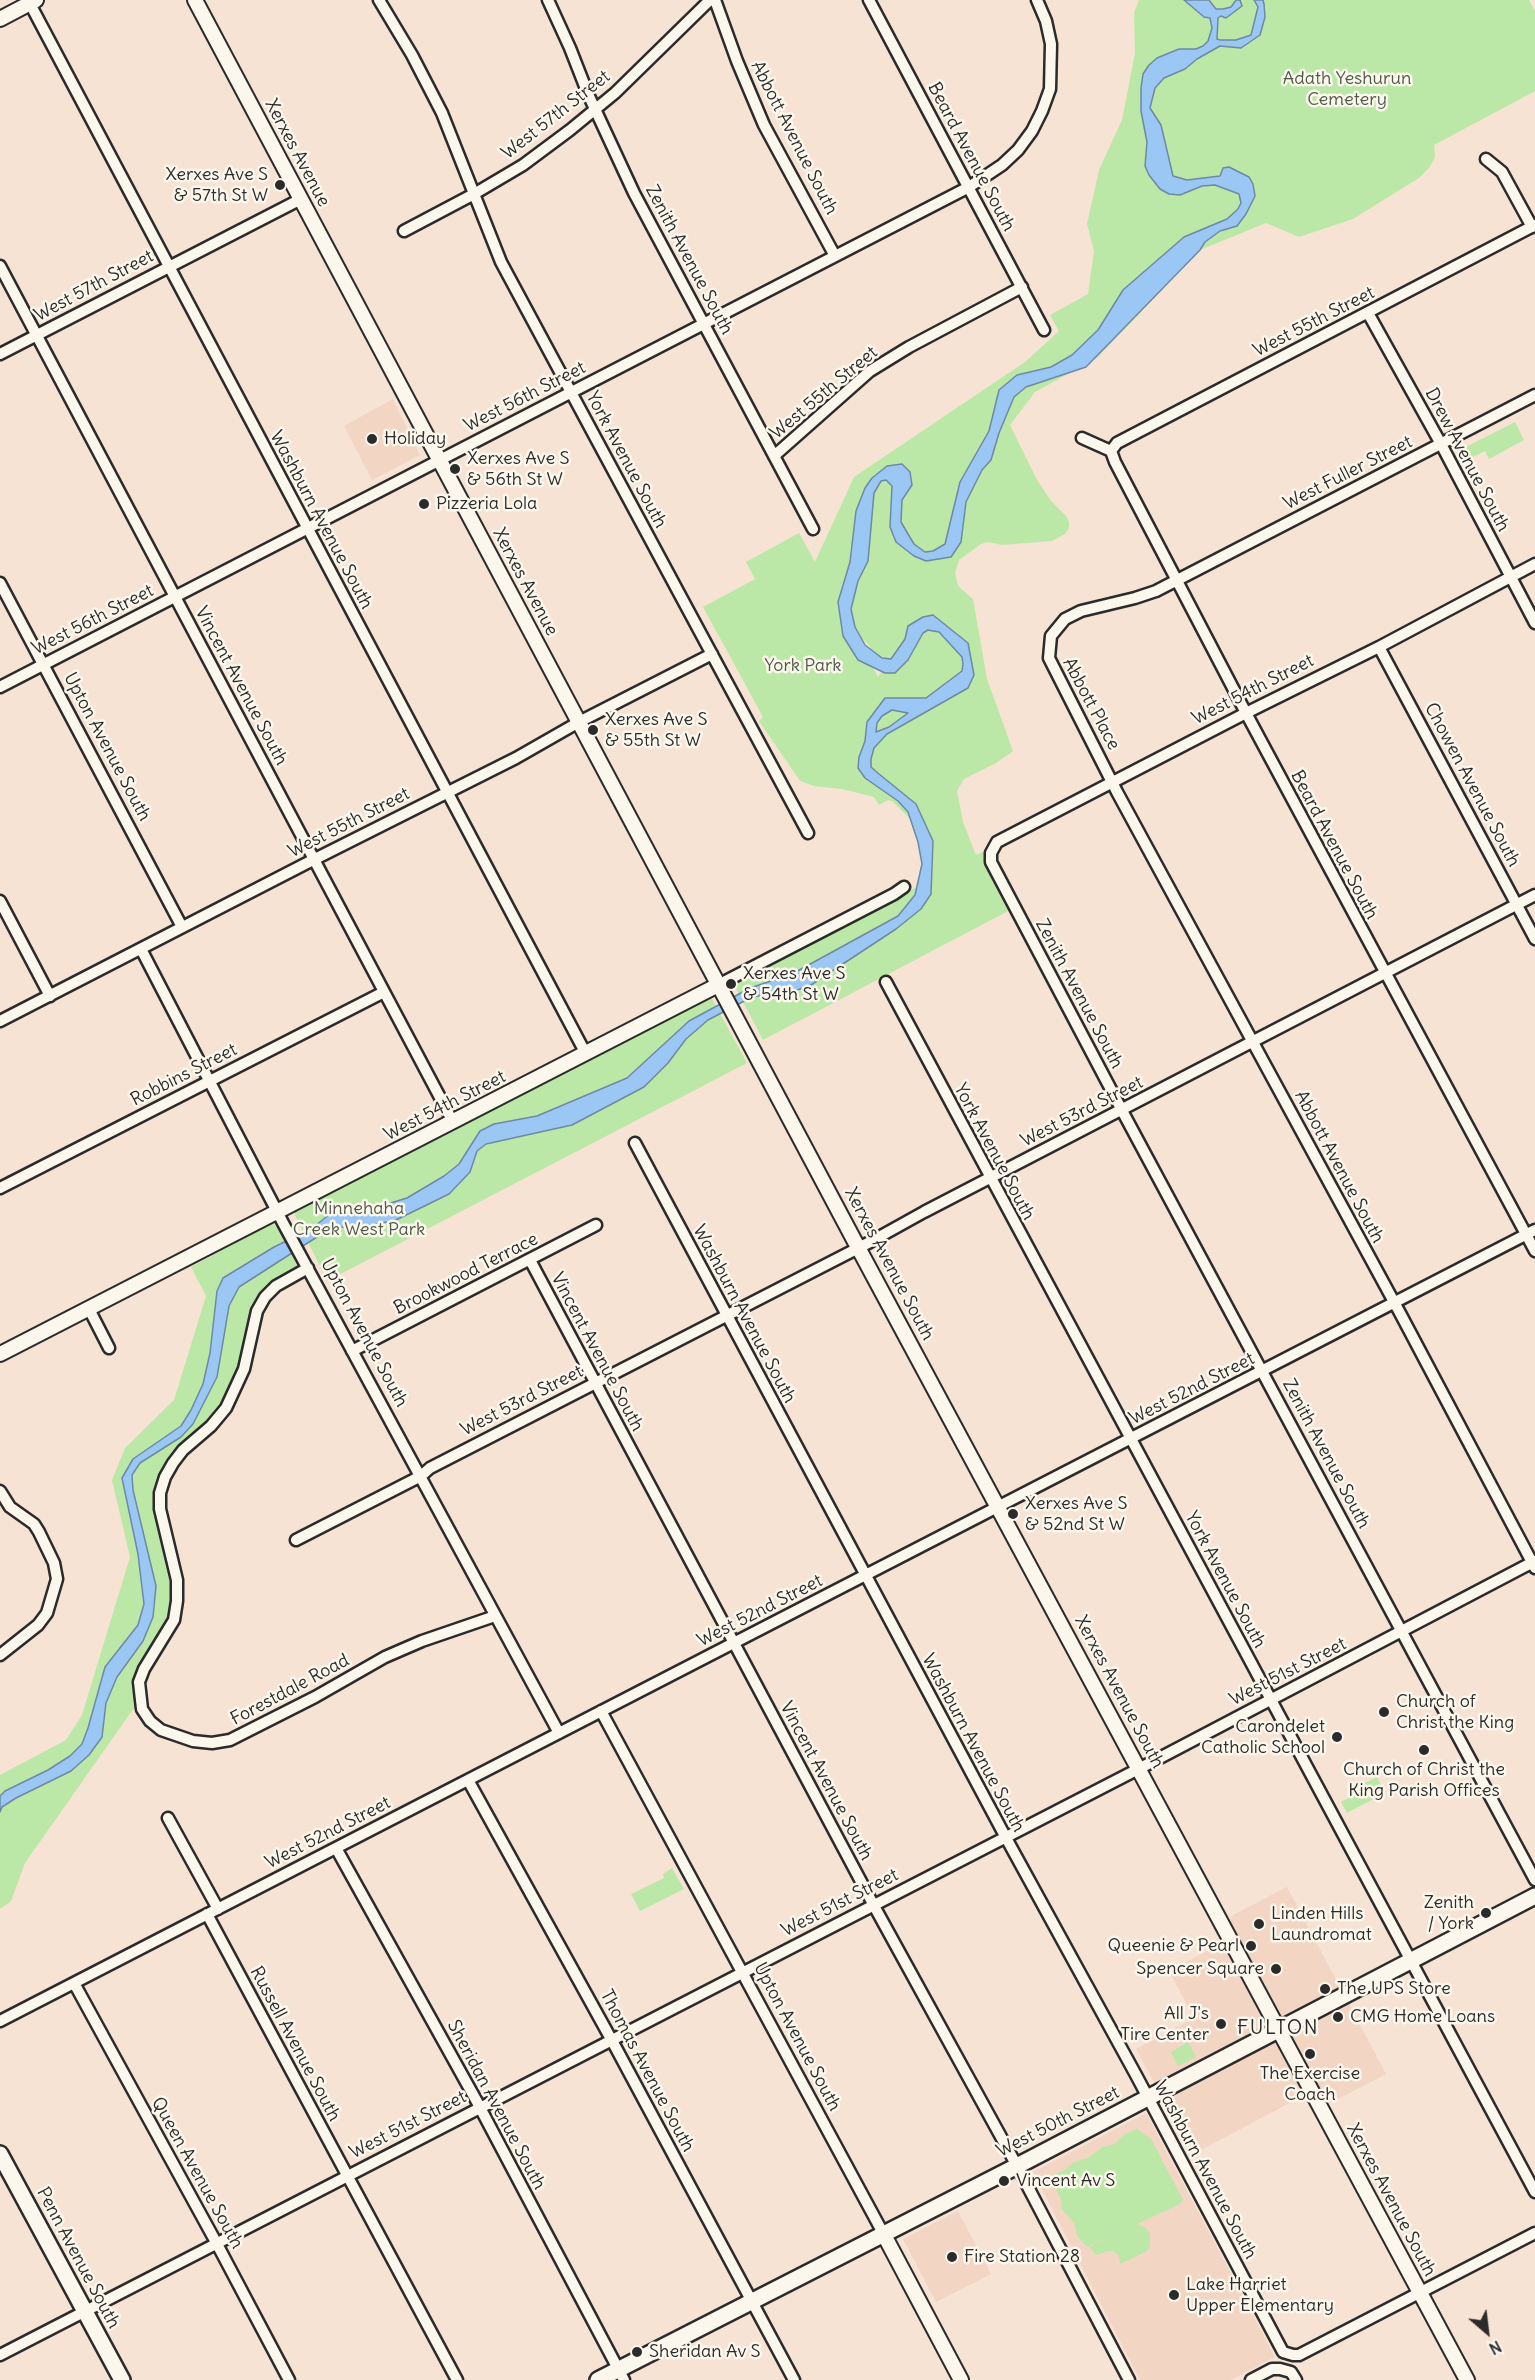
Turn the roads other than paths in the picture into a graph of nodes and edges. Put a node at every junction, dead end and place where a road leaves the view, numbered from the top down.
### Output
1 (195, 0) edge
2 (379, 0) edge
3 (548, 0) edge
4 (710, 0) edge
5 (715, 0) edge
6 (869, 0) edge
7 (1037, 0) edge
8 (31, 1) edge
9 (0, 19) edge
10 (595, 110) junction
11 (1486, 159) dead end
12 (969, 187) junction
13 (474, 194) junction
14 (301, 199) junction
15 (1534, 226) edge
16 (404, 231) dead end
17 (835, 256) junction
18 (0, 266) edge
19 (168, 266) junction
20 (1022, 287) junction
21 (1368, 313) junction
22 (704, 323) junction
23 (1044, 330) dead end
24 (37, 336) junction
25 (0, 354) edge
26 (571, 392) junction
27 (1535, 395) edge
28 (1082, 438) dead end
29 (1441, 444) junction
30 (1111, 451) junction
31 (774, 456) junction
32 (439, 460) junction
33 (308, 529) junction
34 (813, 529) dead end
35 (1535, 564) edge
36 (1510, 577) junction
37 (1176, 581) junction
38 (0, 583) edge
39 (175, 597) junction
40 (1535, 623) edge
41 (1379, 647) junction
42 (712, 654) junction
43 (42, 664) junction
44 (0, 687) edge
45 (1245, 713) junction
46 (579, 722) junction
47 (1113, 782) junction
48 (448, 792) junction
49 (808, 833) dead end
50 (991, 853) joint
51 (315, 859) junction
52 (904, 887) dead end
53 (1535, 895) edge
54 (0, 901) edge
55 (1516, 905) junction
56 (182, 927) junction
57 (1535, 939) edge
58 (141, 949) junction
59 (1384, 974) junction
60 (886, 982) dead end
61 (720, 984) junction
62 (384, 992) junction
63 (50, 996) junction
64 (0, 1021) edge
65 (740, 1021) joint
66 (1253, 1042) junction
67 (586, 1054) junction
68 (210, 1081) junction
69 (1122, 1110) junction
70 (453, 1122) junction
71 (635, 1143) dead end
72 (990, 1178) junction
73 (0, 1188) edge
74 (278, 1212) junction
75 (596, 1225) dead end
76 (1531, 1232) edge
77 (859, 1248) junction
78 (1535, 1251) edge
79 (530, 1260) junction
80 (308, 1268) junction
81 (1394, 1303) junction
82 (89, 1308) junction
83 (726, 1315) junction
84 (109, 1348) dead end
85 (352, 1351) junction
86 (0, 1354) edge
87 (1262, 1371) junction
88 (595, 1382) junction
89 (1130, 1439) junction
90 (421, 1476) junction
91 (2, 1497) edge
92 (999, 1505) junction
93 (296, 1540) dead end
94 (1534, 1564) edge
95 (865, 1575) junction
96 (495, 1616) junction
97 (1403, 1631) junction
98 (733, 1643) junction
99 (0, 1655) edge
100 (1271, 1700) junction
101 (601, 1711) junction
102 (558, 1733) junction
103 (1139, 1768) junction
104 (468, 1779) junction
105 (168, 1818) dead end
106 (1005, 1836) junction
107 (336, 1848) junction
108 (1535, 1880) edge
109 (1535, 1896) edge
110 (873, 1904) junction
111 (212, 1911) junction
112 (1411, 1960) junction
113 (742, 1972) junction
114 (74, 1983) junction
115 (0, 2021) edge
116 (1279, 2028) junction
117 (612, 2040) junction
118 (1148, 2097) junction
119 (479, 2107) junction
120 (0, 2154) edge
121 (1017, 2166) junction
122 (346, 2175) junction
123 (1535, 2193) edge
124 (883, 2233) junction
125 (1535, 2233) edge
126 (217, 2244) junction
127 (1420, 2292) junction
128 (752, 2301) junction
129 (85, 2311) junction
130 (0, 2355) edge
131 (621, 2375) edge
132 (122, 2380) edge
133 (289, 2380) edge
134 (457, 2380) edge
135 (598, 2380) edge
136 (794, 2380) edge
137 (961, 2380) edge
138 (1129, 2380) edge
139 (1251, 2380) edge
140 (1296, 2380) edge
141 (1467, 2380) edge

1 - 14 street, Xerxes Avenue
2 - 13 street, York Avenue South
3 - 10 street, Zenith Avenue South
4 - 10 street, West 57th Street
5 - 17 street, Abbott Avenue South
6 - 12 street, Beard Avenue South
7 - 12 street
8 - 9 street
8 - 19 street, Washburn Avenue South
10 - 13 street, West 57th Street
10 - 22 street, Zenith Avenue South
11 - 15 street
12 - 17 street, West 56th Street
12 - 20 street, Beard Avenue South
13 - 16 street, West 57th Street
13 - 26 street, York Avenue South
14 - 19 street, West 57th Street
14 - 32 street, Xerxes Avenue
15 - 21 street, West 55th Street
17 - 22 street, West 56th Street
18 - 24 street, Vincent Avenue South
19 - 24 street, West 57th Street
19 - 33 street, Washburn Avenue South
20 - 23 street, Beard Avenue South
20 - 31 street, West 55th Street
21 - 29 street, Drew Avenue South
21 - 30 street, West 55th Street
22 - 26 street, West 56th Street
22 - 31 street, Zenith Avenue South
24 - 25 street, West 57th Street
24 - 39 street, Vincent Avenue South
26 - 32 street, West 56th Street
26 - 42 street, York Avenue South
27 - 29 street, West Fuller Street
28 - 30 street
29 - 36 street, Drew Avenue South
29 - 37 street, West Fuller Street
30 - 37 street, Beard Avenue South
31 - 34 street, Zenith Avenue South
32 - 33 street, West 56th Street
32 - 46 street, Xerxes Avenue
33 - 39 street, West 56th Street
33 - 48 street, Washburn Avenue South
35 - 36 street, West 54th Street
36 - 40 street, Drew Avenue South
36 - 41 street, West 54th Street
37 - 45 street, Beard Avenue South
37 - 47 street, Abbott Place
38 - 43 street, Upton Avenue South
39 - 43 street, West 56th Street
39 - 51 street, Vincent Avenue South
41 - 45 street, West 54th Street
41 - 55 street, Chowen Avenue South
42 - 46 street, West 55th Street
42 - 49 street, York Avenue South
43 - 44 street, West 56th Street
43 - 56 street, Upton Avenue South
45 - 47 street, West 54th Street
45 - 59 street, Beard Avenue South
46 - 48 street, West 55th Street
46 - 61 street, Xerxes Avenue
47 - 50 street, West 54th Street
47 - 66 street, Abbott Avenue South
48 - 51 street, West 55th Street
48 - 67 street, Washburn Avenue South
50 - 69 street, Zenith Avenue South
51 - 56 street, West 55th Street
51 - 62 street, Vincent Avenue South
52 - 61 street, West 54th Street
53 - 55 street, West 53rd Street
54 - 63 street
55 - 57 street, Chowen Avenue South
55 - 59 street, West 53rd Street
56 - 58 street, West 55th Street
58 - 63 street, West 55th Street
58 - 68 street, Upton Avenue South
59 - 66 street, West 53rd Street
59 - 76 street, Beard Avenue South
60 - 72 street, York Avenue South
61 - 65 street, Xerxes Avenue
61 - 67 street, West 54th Street
62 - 68 street, Robbins Street
62 - 70 street, Vincent Avenue South
63 - 64 street, West 55th Street
65 - 77 street, Xerxes Avenue South
66 - 69 street, West 53rd Street
66 - 81 street, Abbott Avenue South
67 - 70 street, West 54th Street
68 - 73 street, Robbins Street
68 - 74 street, Upton Avenue South
69 - 72 street, West 53rd Street
69 - 87 street, Zenith Avenue South
70 - 74 street, West 54th Street
71 - 83 street, Washburn Avenue South
72 - 77 street, West 53rd Street
72 - 89 street, York Avenue South
74 - 80 street, Upton Avenue South
74 - 82 street, West 54th Street
75 - 79 street, Brookwood Terrace
76 - 78 street, Beard Avenue South
76 - 81 street, West 52nd Street
77 - 83 street, West 53rd Street
77 - 92 street, Xerxes Avenue South
79 - 85 street, Brookwood Terrace
79 - 88 street, Vincent Avenue South
80 - 85 street, Upton Avenue South
80 - 96 street, Forestdale Road
81 - 87 street, West 52nd Street
81 - 94 street, Abbott Avenue South
82 - 84 street
82 - 86 street, West 54th Street
83 - 88 street, West 53rd Street
83 - 95 street, Washburn Avenue South
85 - 90 street, Upton Avenue South
87 - 89 street, West 52nd Street
87 - 97 street, Zenith Avenue South
88 - 90 street, West 53rd Street
88 - 98 street, Vincent Avenue South
89 - 92 street, West 52nd Street
89 - 100 street, York Avenue South
90 - 93 street, West 53rd Street
90 - 96 street, Upton Avenue South
91 - 99 street
92 - 95 street, West 52nd Street
92 - 103 street, Xerxes Avenue South
94 - 97 street, West 51st Street
95 - 98 street, West 52nd Street
95 - 106 street, Washburn Avenue South
96 - 102 street, Upton Avenue South
97 - 100 street, West 51st Street
97 - 108 street, Zenith Avenue South
98 - 101 street, West 52nd Street
98 - 110 street, Vincent Avenue South
100 - 103 street, West 51st Street
100 - 112 street, York Avenue South
101 - 102 street, West 52nd Street
101 - 113 street, Upton Avenue South
102 - 104 street, West 52nd Street
103 - 106 street, West 51st Street
103 - 116 street, Xerxes Avenue South
104 - 107 street, West 52nd Street
104 - 117 street, Thomas Avenue South
105 - 111 street, Russell Avenue South
106 - 110 street, West 51st Street
106 - 118 street, Washburn Avenue South
107 - 111 street, West 52nd Street
107 - 119 street, Sheridan Avenue South
109 - 112 main road, West 50th Street
110 - 113 street, West 51st Street
110 - 121 street, Vincent Avenue South
111 - 114 street, West 52nd Street
111 - 122 street, Russell Avenue South
112 - 116 main road, West 50th Street
112 - 123 street, York Avenue South
113 - 117 street, West 51st Street
113 - 124 street, Upton Avenue South
114 - 115 street, West 52nd Street
114 - 126 street, Queen Avenue South
116 - 118 main road, West 50th Street
116 - 127 street, Xerxes Avenue South
117 - 119 street, West 51st Street
117 - 128 street, Thomas Avenue South
118 - 121 main road, West 50th Street
118 - 127 street, Washburn Avenue South
119 - 122 street, West 51st Street
119 - 131 street, Sheridan Avenue South
120 - 129 main road, Penn Avenue South
121 - 124 main road, West 50th Street
121 - 138 street, Vincent Avenue South
122 - 126 street, West 51st Street
122 - 134 street, Russell Avenue South
124 - 128 main road, West 50th Street
124 - 137 street, Upton Avenue South
125 - 127 street
126 - 129 street, West 51st Street
126 - 133 street, Queen Avenue South
127 - 141 street, Xerxes Avenue South
128 - 131 main road, West 50th Street
128 - 136 street, Thomas Avenue South
129 - 130 street, West 51st Street
129 - 132 main road, Penn Avenue South
131 - 135 main road, West 50th Street
139 - 140 street

